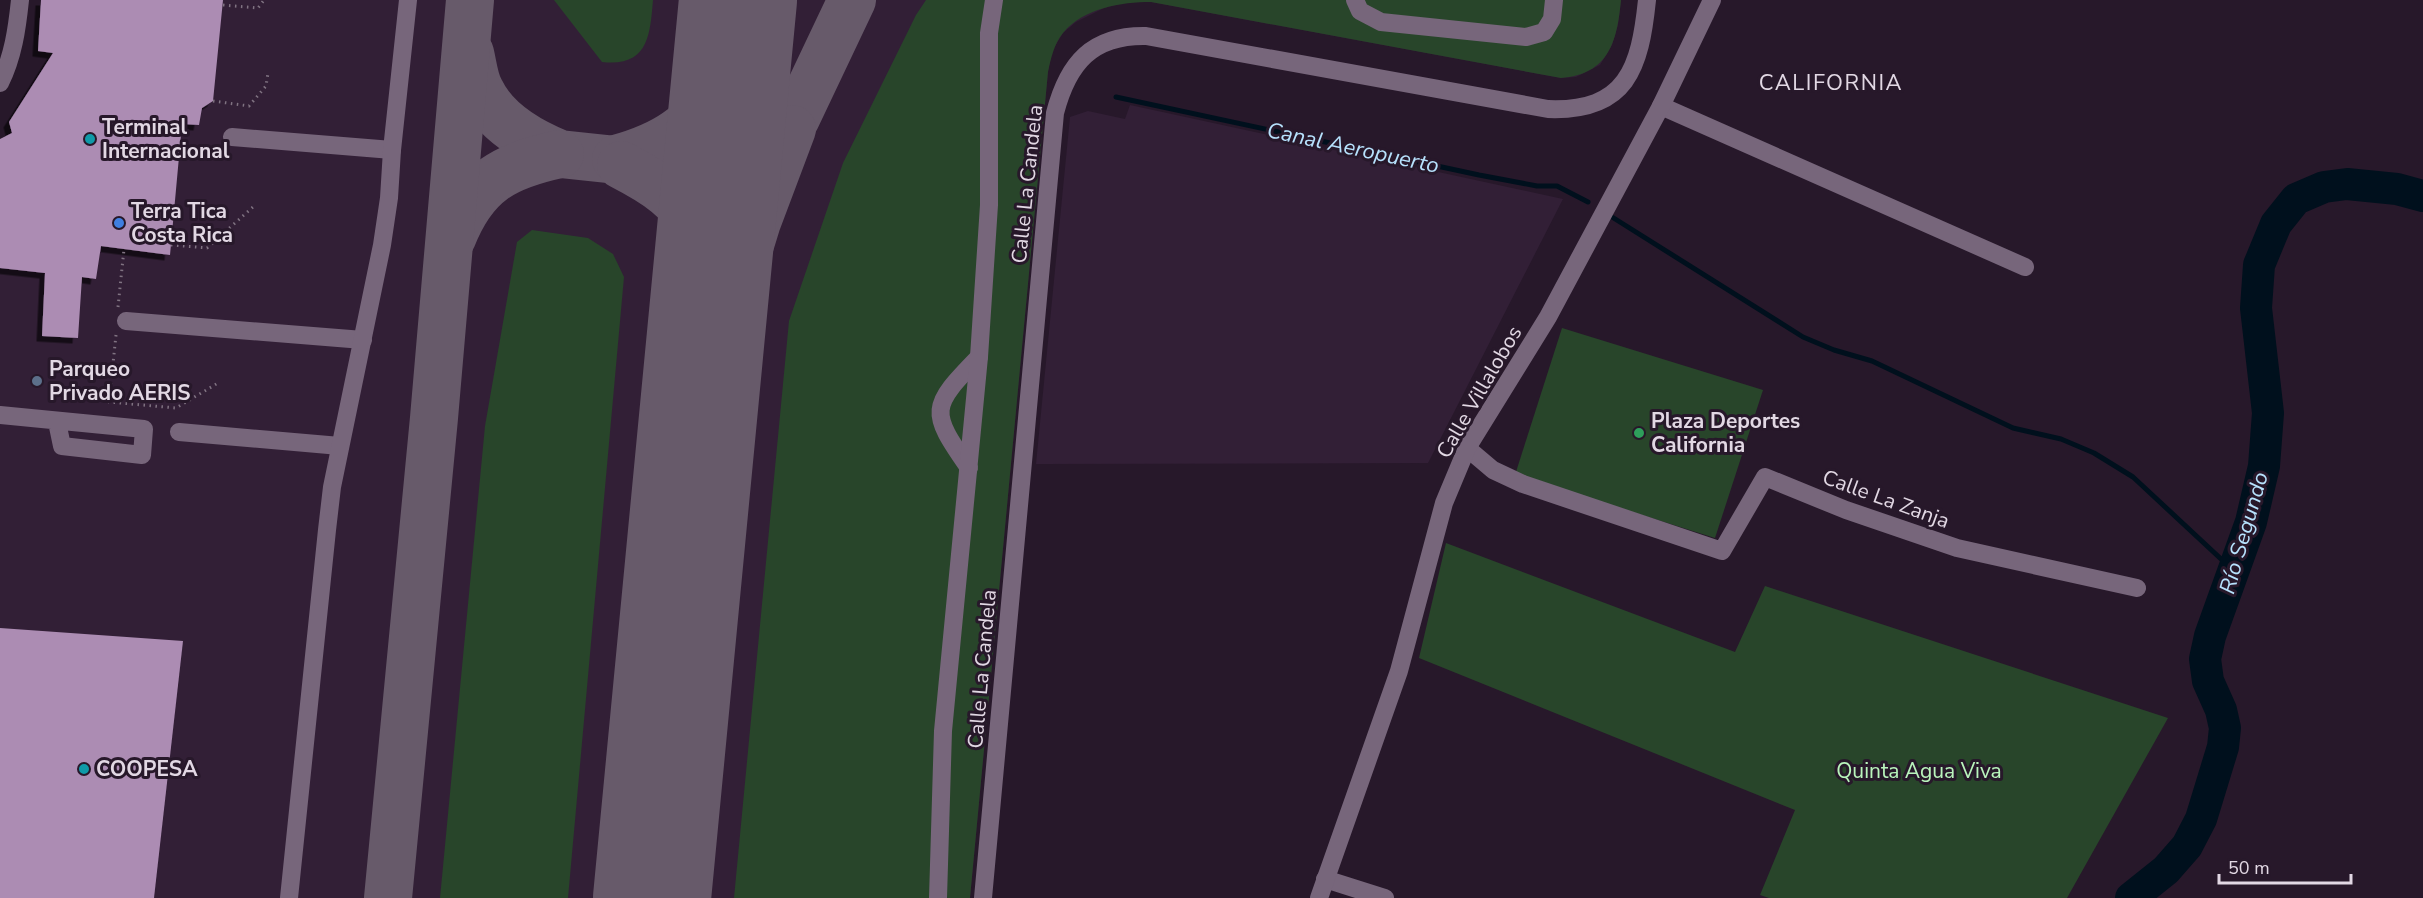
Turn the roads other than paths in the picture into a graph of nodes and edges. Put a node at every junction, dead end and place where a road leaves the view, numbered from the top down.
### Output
1 (20, 0) edge
2 (408, 0) edge
3 (994, 0) edge
4 (1354, 0) edge
5 (1554, 0) edge
6 (1647, 0) edge
7 (1712, 0) edge
8 (0, 83) edge
9 (1661, 106) junction
10 (232, 137) dead end
11 (392, 150) junction
12 (2025, 267) dead end
13 (120, 320) road end
14 (363, 340) junction
15 (979, 357) junction
16 (0, 415) edge
17 (57, 422) dead end
18 (179, 432) dead end
19 (340, 446) junction
20 (1467, 448) junction
21 (969, 468) junction
22 (2137, 588) dead end
23 (1325, 879) junction
24 (290, 898) edge
25 (938, 898) edge
26 (983, 898) edge
27 (1319, 898) edge
28 (1385, 898) edge

1 - 8 street
2 - 11 street
3 - 15 street
4 - 5 street
6 - 26 street, Calle La Candela
7 - 9 street, Calle Villalobos
9 - 12 street
9 - 20 street, Calle Villalobos
10 - 11 street
11 - 14 street
13 - 14 street
14 - 19 street
15 - 21 street
15 - 21 street
16 - 17 street
18 - 19 street
19 - 24 street
20 - 22 street, Calle La Zanja
20 - 23 street, Calle Villalobos
21 - 25 street
23 - 27 street, Calle Villalobos
23 - 28 street

